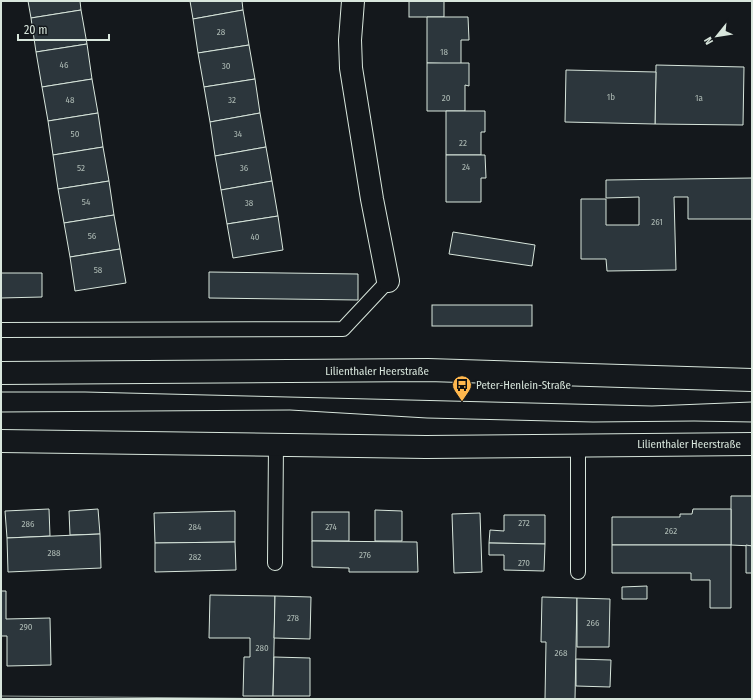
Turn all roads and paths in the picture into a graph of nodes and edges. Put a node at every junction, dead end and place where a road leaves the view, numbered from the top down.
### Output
1 (353, 1) edge
2 (388, 281) joint
3 (1, 330) edge
4 (1, 373) edge
5 (752, 380) edge
6 (1, 441) edge
7 (276, 444) junction
8 (752, 444) edge
9 (578, 445) junction
10 (274, 562) dead end
11 (578, 572) dead end

1 - 2 main road
2 - 3 lane
4 - 5 main road, Lilienthaler Heerstraße
6 - 7 main road, Lilienthaler Heerstraße
7 - 9 main road, Lilienthaler Heerstraße
7 - 10 lane
8 - 9 main road, Lilienthaler Heerstraße
9 - 11 lane

